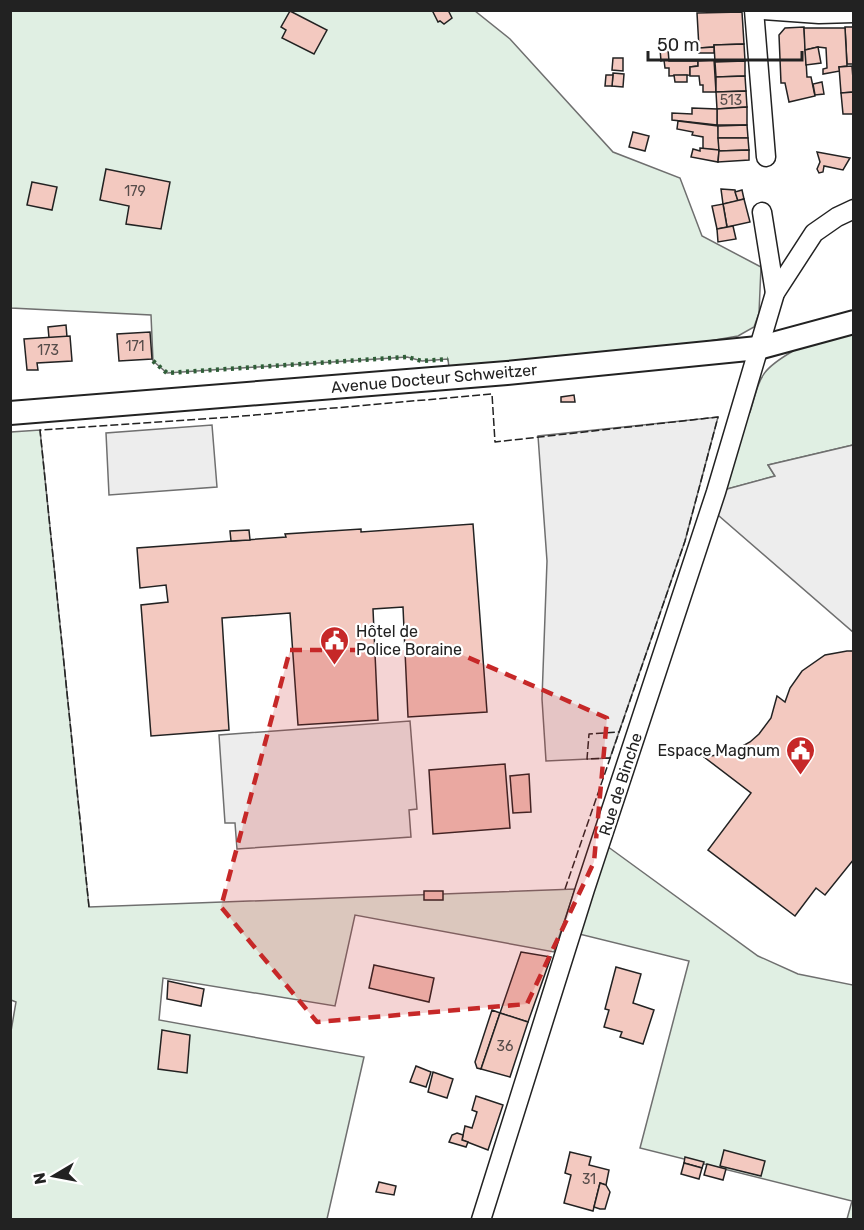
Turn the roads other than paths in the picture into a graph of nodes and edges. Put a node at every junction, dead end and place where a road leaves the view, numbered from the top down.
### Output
1 (754, 10) edge
2 (763, 10) edge
3 (854, 13) edge
4 (766, 157) dead end
5 (854, 209) edge
6 (762, 212) dead end
7 (775, 293) junction
8 (854, 322) edge
9 (758, 348) junction
10 (10, 413) edge
11 (481, 1220) edge

1 - 4 street
2 - 3 street
5 - 7 street
6 - 7 street
7 - 9 street, Rue de Binche
8 - 9 street, Avenue Docteur Schweitzer
9 - 10 street, Avenue Docteur Schweitzer
9 - 11 street, Rue de Binche

